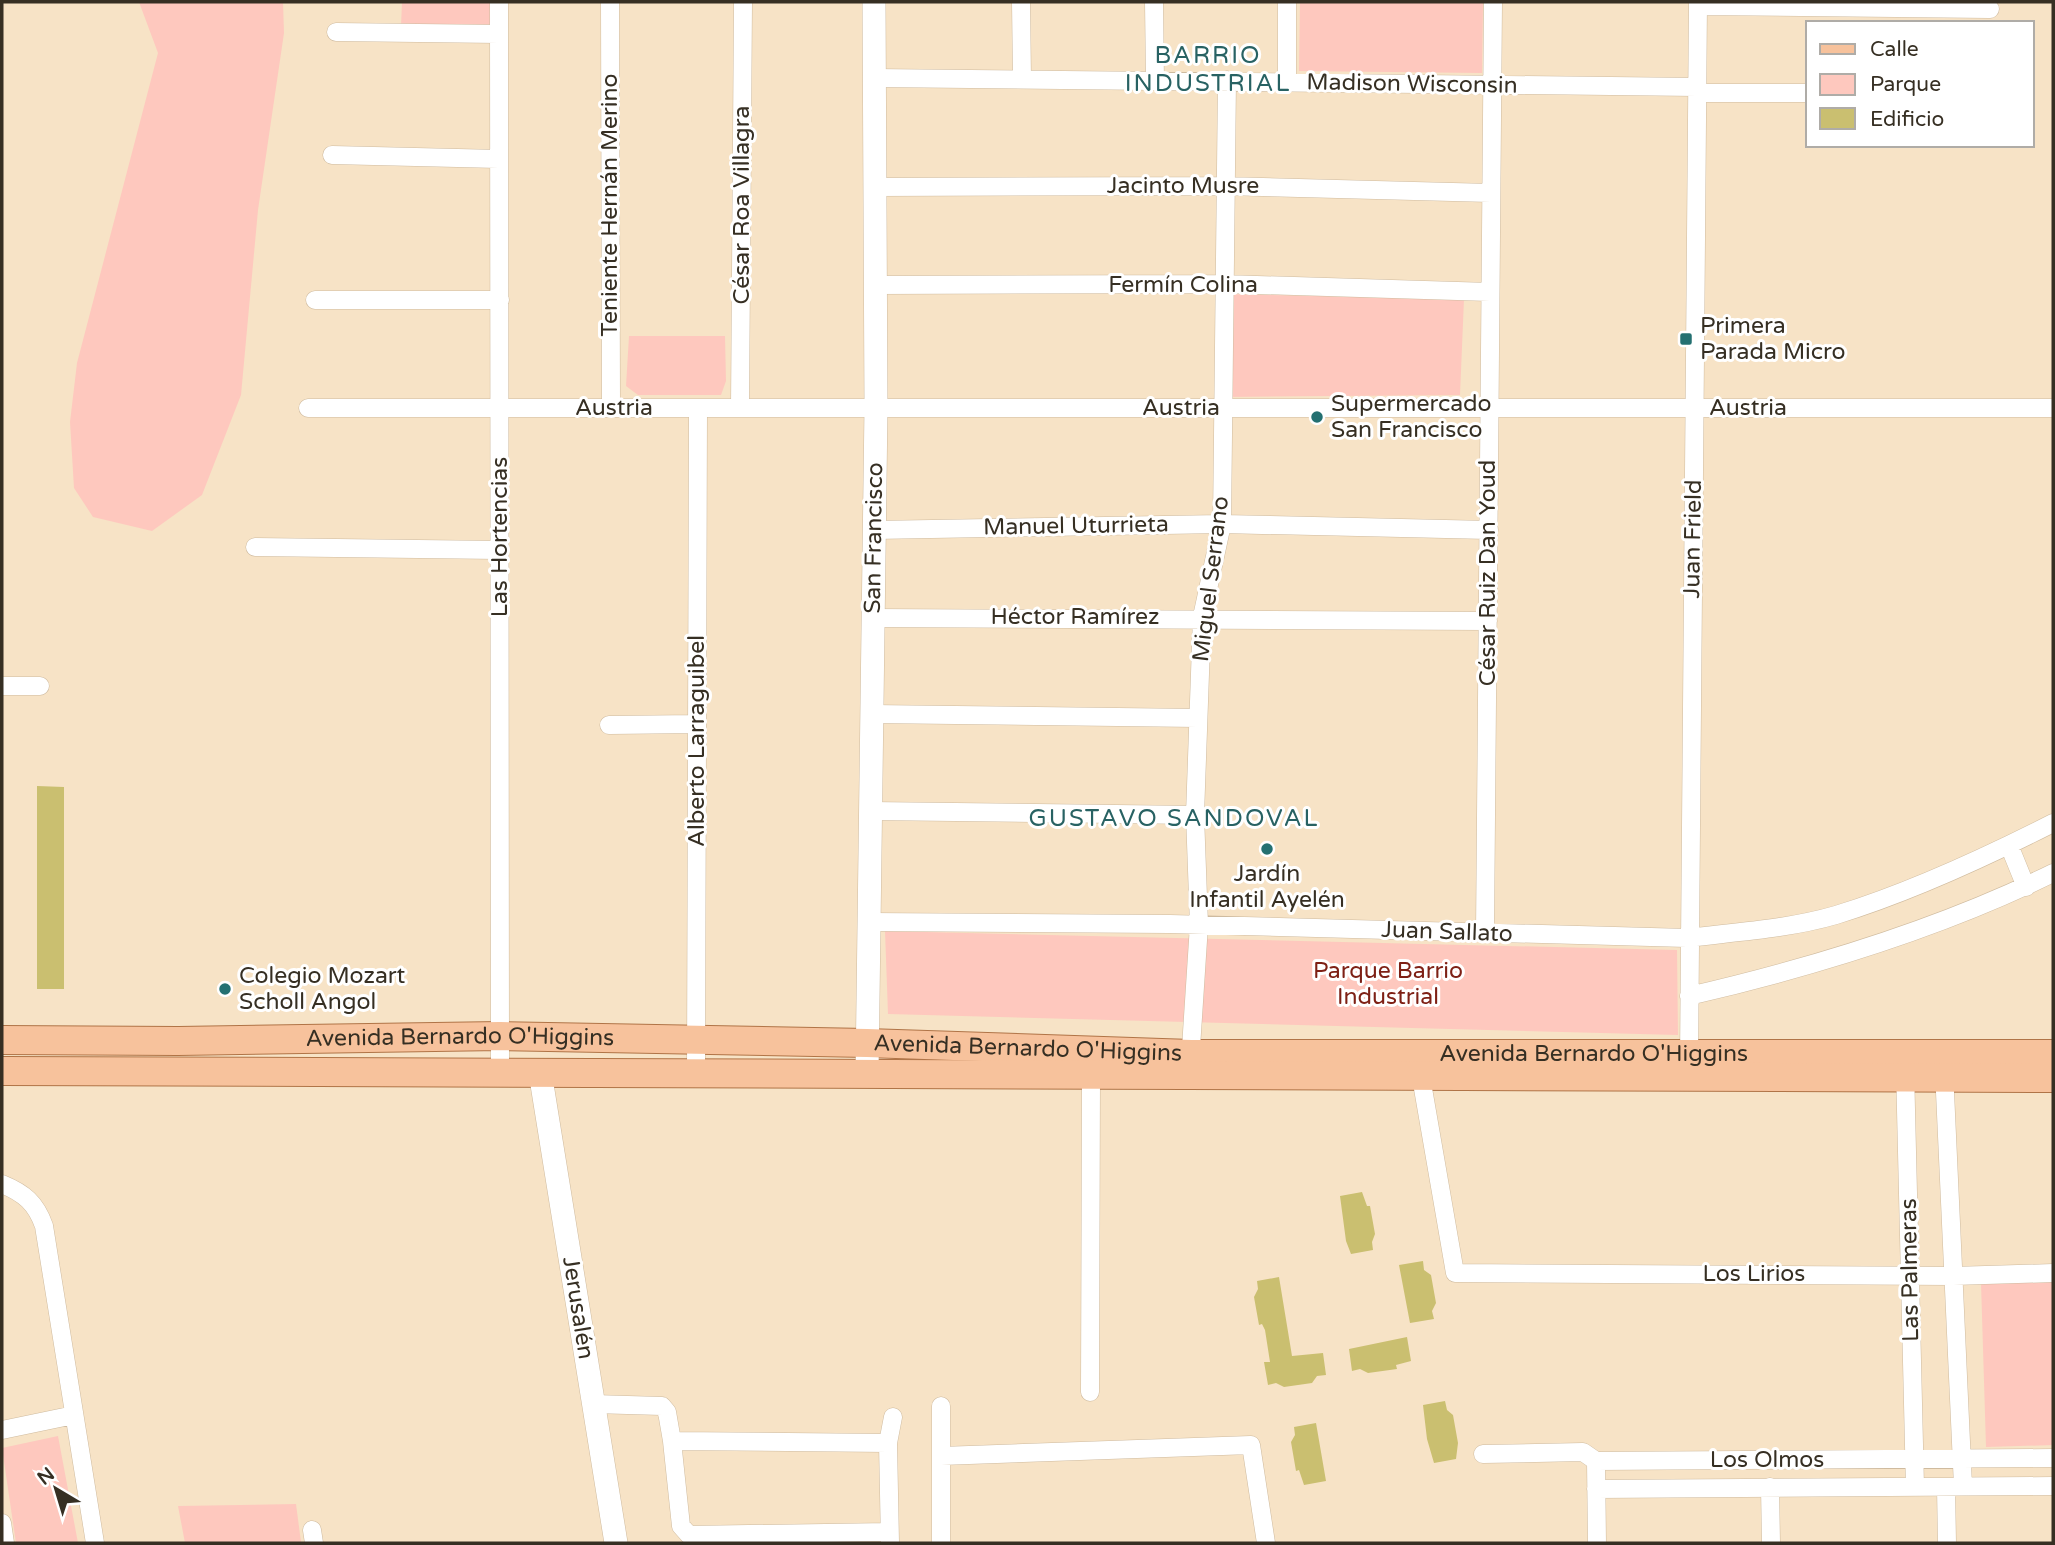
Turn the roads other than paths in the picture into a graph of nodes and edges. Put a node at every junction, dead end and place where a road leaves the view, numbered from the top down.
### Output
1 (499, 2) edge
2 (610, 2) edge
3 (743, 2) edge
4 (874, 2) edge
5 (1021, 2) edge
6 (1154, 2) edge
7 (1287, 2) edge
8 (1493, 2) edge
9 (1698, 4) edge
10 (1990, 11) edge
11 (336, 32) dead end
12 (499, 34) junction
13 (874, 78) junction
14 (1022, 79) junction
15 (1227, 80) junction
16 (1155, 81) junction
17 (1287, 82) junction
18 (1492, 85) junction
19 (1697, 90) junction
20 (1806, 93) edge
21 (332, 155) dead end
22 (499, 159) junction
23 (1225, 186) junction
24 (874, 187) junction
25 (1491, 193) junction
26 (1225, 284) junction
27 (875, 285) junction
28 (1490, 292) junction
29 (314, 300) dead end
30 (499, 300) junction
31 (611, 407) junction
32 (309, 408) dead end
33 (499, 408) junction
34 (698, 408) junction
35 (740, 408) junction
36 (876, 408) junction
37 (1223, 408) junction
38 (1490, 408) junction
39 (1694, 408) junction
40 (2053, 408) edge
41 (1222, 524) junction
42 (874, 530) junction
43 (1489, 530) junction
44 (255, 547) dead end
45 (499, 550) junction
46 (1202, 617) junction
47 (873, 618) junction
48 (1488, 621) junction
49 (2, 686) edge
50 (40, 686) dead end
51 (871, 714) junction
52 (1198, 718) junction
53 (696, 724) junction
54 (609, 725) dead end
55 (870, 811) junction
56 (1195, 815) junction
57 (2053, 823) edge
58 (2009, 845) junction
59 (2053, 873) edge
60 (2026, 887) junction
61 (869, 922) junction
62 (1199, 925) junction
63 (1485, 933) junction
64 (1687, 938) junction
65 (1689, 996) junction
66 (500, 1037) junction
67 (2, 1040) edge
68 (696, 1040) junction
69 (103, 1041) junction
70 (867, 1043) junction
71 (2053, 1054) edge
72 (2, 1059) edge
73 (1190, 1065) junction
74 (1689, 1065) junction
75 (1905, 1065) junction
76 (1944, 1066) junction
77 (2, 1071) edge
78 (500, 1072) junction
79 (540, 1072) junction
80 (696, 1073) junction
81 (867, 1074) junction
82 (1091, 1076) junction
83 (1421, 1077) junction
84 (2024, 1077) junction
85 (2053, 1078) edge
86 (2053, 1087) edge
87 (2, 1184) edge
88 (2053, 1273) edge
89 (1910, 1275) junction
90 (1953, 1276) junction
91 (1090, 1392) dead end
92 (593, 1404) junction
93 (941, 1406) dead end
94 (74, 1415) junction
95 (893, 1418) dead end
96 (2, 1430) edge
97 (672, 1441) junction
98 (888, 1443) junction
99 (1483, 1454) dead end
100 (941, 1456) junction
101 (2053, 1458) edge
102 (1914, 1459) junction
103 (1961, 1459) junction
104 (1597, 1461) junction
105 (1954, 1486) junction
106 (2053, 1486) edge
107 (1770, 1487) junction
108 (1915, 1487) junction
109 (1595, 1489) junction
110 (2, 1523) edge
111 (890, 1538) edge
112 (5, 1543) edge
113 (95, 1543) edge
114 (616, 1543) edge
115 (941, 1543) edge
116 (1266, 1543) edge
117 (1597, 1543) edge
118 (1771, 1543) edge
119 (1947, 1543) edge

1 - 12 street, Las Hortencias
2 - 31 street, Teniente Hernán Merino
3 - 35 street, César Roa Villagra
4 - 13 street, San Francisco
5 - 14 street
6 - 16 street
7 - 17 street
8 - 18 street, César Ruiz Dan Youd
9 - 10 street
9 - 19 street, Juan Frield
11 - 12 street
12 - 22 street, Las Hortencias
13 - 14 street, Madison Wisconsin
13 - 24 street, San Francisco
14 - 16 street, Madison Wisconsin
15 - 16 street, Madison Wisconsin
15 - 17 street, Madison Wisconsin
15 - 23 street, Miguel Serrano
17 - 18 street, Madison Wisconsin
18 - 19 street, Madison Wisconsin
18 - 25 street, César Ruiz Dan Youd
19 - 20 street, Madison Wisconsin
19 - 39 street, Juan Frield
21 - 22 street
22 - 30 street, Las Hortencias
23 - 24 street, Jacinto Musre
23 - 25 street, Jacinto Musre
23 - 26 street, Miguel Serrano
24 - 27 street, San Francisco
25 - 28 street, César Ruiz Dan Youd
26 - 27 street, Fermín Colina
26 - 28 street, Fermín Colina
26 - 37 street, Miguel Serrano
27 - 36 street, San Francisco
28 - 38 street, César Ruiz Dan Youd
29 - 30 street
30 - 33 street, Las Hortencias
31 - 33 street, Austria
31 - 34 street, Austria
32 - 33 street, Austria
33 - 45 street, Las Hortencias
34 - 35 street, Austria
34 - 53 street, Alberto Larraguibel
35 - 36 street, Austria
36 - 37 street, Austria
36 - 42 street, San Francisco
37 - 38 street, Austria
37 - 41 street, Miguel Serrano
38 - 39 street, Austria
38 - 43 street, César Ruiz Dan Youd
39 - 40 street, Austria
39 - 64 street, Juan Frield
41 - 42 street, Manuel Uturrieta
41 - 43 street, Manuel Uturrieta
41 - 46 street, Miguel Serrano
42 - 47 street, San Francisco
43 - 48 street, César Ruiz Dan Youd
44 - 45 street
45 - 66 street, Las Hortencias
46 - 47 street, Héctor Ramírez
46 - 48 street, Héctor Ramírez
46 - 52 street, Miguel Serrano
47 - 51 street, San Francisco
48 - 63 street, César Ruiz Dan Youd
49 - 50 street
51 - 52 street
51 - 55 street, San Francisco
52 - 56 street, Miguel Serrano
53 - 54 street
53 - 68 street, Alberto Larraguibel
55 - 56 street
55 - 61 street, San Francisco
56 - 62 street, Miguel Serrano
57 - 58 street, Juan Sallato
58 - 60 street
58 - 64 street, Juan Sallato
59 - 60 street
60 - 65 street
61 - 62 street, Juan Sallato
61 - 70 street, San Francisco
62 - 63 street, Juan Sallato
62 - 73 street, Miguel Serrano
63 - 64 street, Juan Sallato
64 - 65 street, Juan Frield
65 - 74 street, Juan Frield
66 - 68 main road, Avenida Bernardo O'Higgins
66 - 69 main road, Avenida Bernardo O'Higgins
66 - 78 street, Las Hortencias
67 - 69 main road, Avenida Bernardo O'Higgins
68 - 70 main road, Avenida Bernardo O'Higgins
68 - 80 street, Alberto Larraguibel
69 - 72 main road
70 - 73 main road, Avenida Bernardo O'Higgins
70 - 81 street, San Francisco
71 - 76 main road, Avenida Bernardo O'Higgins
73 - 74 main road, Avenida Bernardo O'Higgins
73 - 82 main road, Avenida Bernardo O'Higgins
73 - 83 main road, Avenida Bernardo O'Higgins
74 - 75 main road, Avenida Bernardo O'Higgins
74 - 83 main road, Avenida Bernardo O'Higgins
75 - 76 main road, Avenida Bernardo O'Higgins
75 - 89 street, Las Palmeras
76 - 84 main road, Avenida Bernardo O'Higgins
76 - 90 street, Las Palmeras
77 - 78 main road, Avenida Bernardo O'Higgins
78 - 79 main road, Avenida Bernardo O'Higgins
79 - 80 main road, Avenida Bernardo O'Higgins
79 - 92 street, Jerusalén
80 - 81 main road, Avenida Bernardo O'Higgins
81 - 82 main road, Avenida Bernardo O'Higgins
82 - 91 street
83 - 89 street, Los Lirios
84 - 85 main road, Avenida Bernardo O'Higgins
84 - 86 street
87 - 94 street
88 - 90 street, Los Lirios
89 - 90 street, Los Lirios
89 - 102 street, Las Palmeras
90 - 103 street, Las Palmeras
92 - 97 street
92 - 114 street, Jerusalén
93 - 100 street
94 - 96 street
94 - 113 street
95 - 98 street
97 - 98 street
97 - 111 street
98 - 111 street
99 - 104 street, Los Olmos
100 - 115 street
100 - 116 street
101 - 103 street, Los Olmos
102 - 103 street, Los Olmos
102 - 104 street, Los Olmos
102 - 108 street, Las Palmeras
103 - 105 street, Las Palmeras
104 - 109 street
105 - 106 street, Los Olmos
105 - 108 street, Los Olmos
105 - 119 street, Las Palmeras
107 - 108 street, Los Olmos
107 - 109 street, Los Olmos
107 - 118 street
109 - 117 street
110 - 112 street

